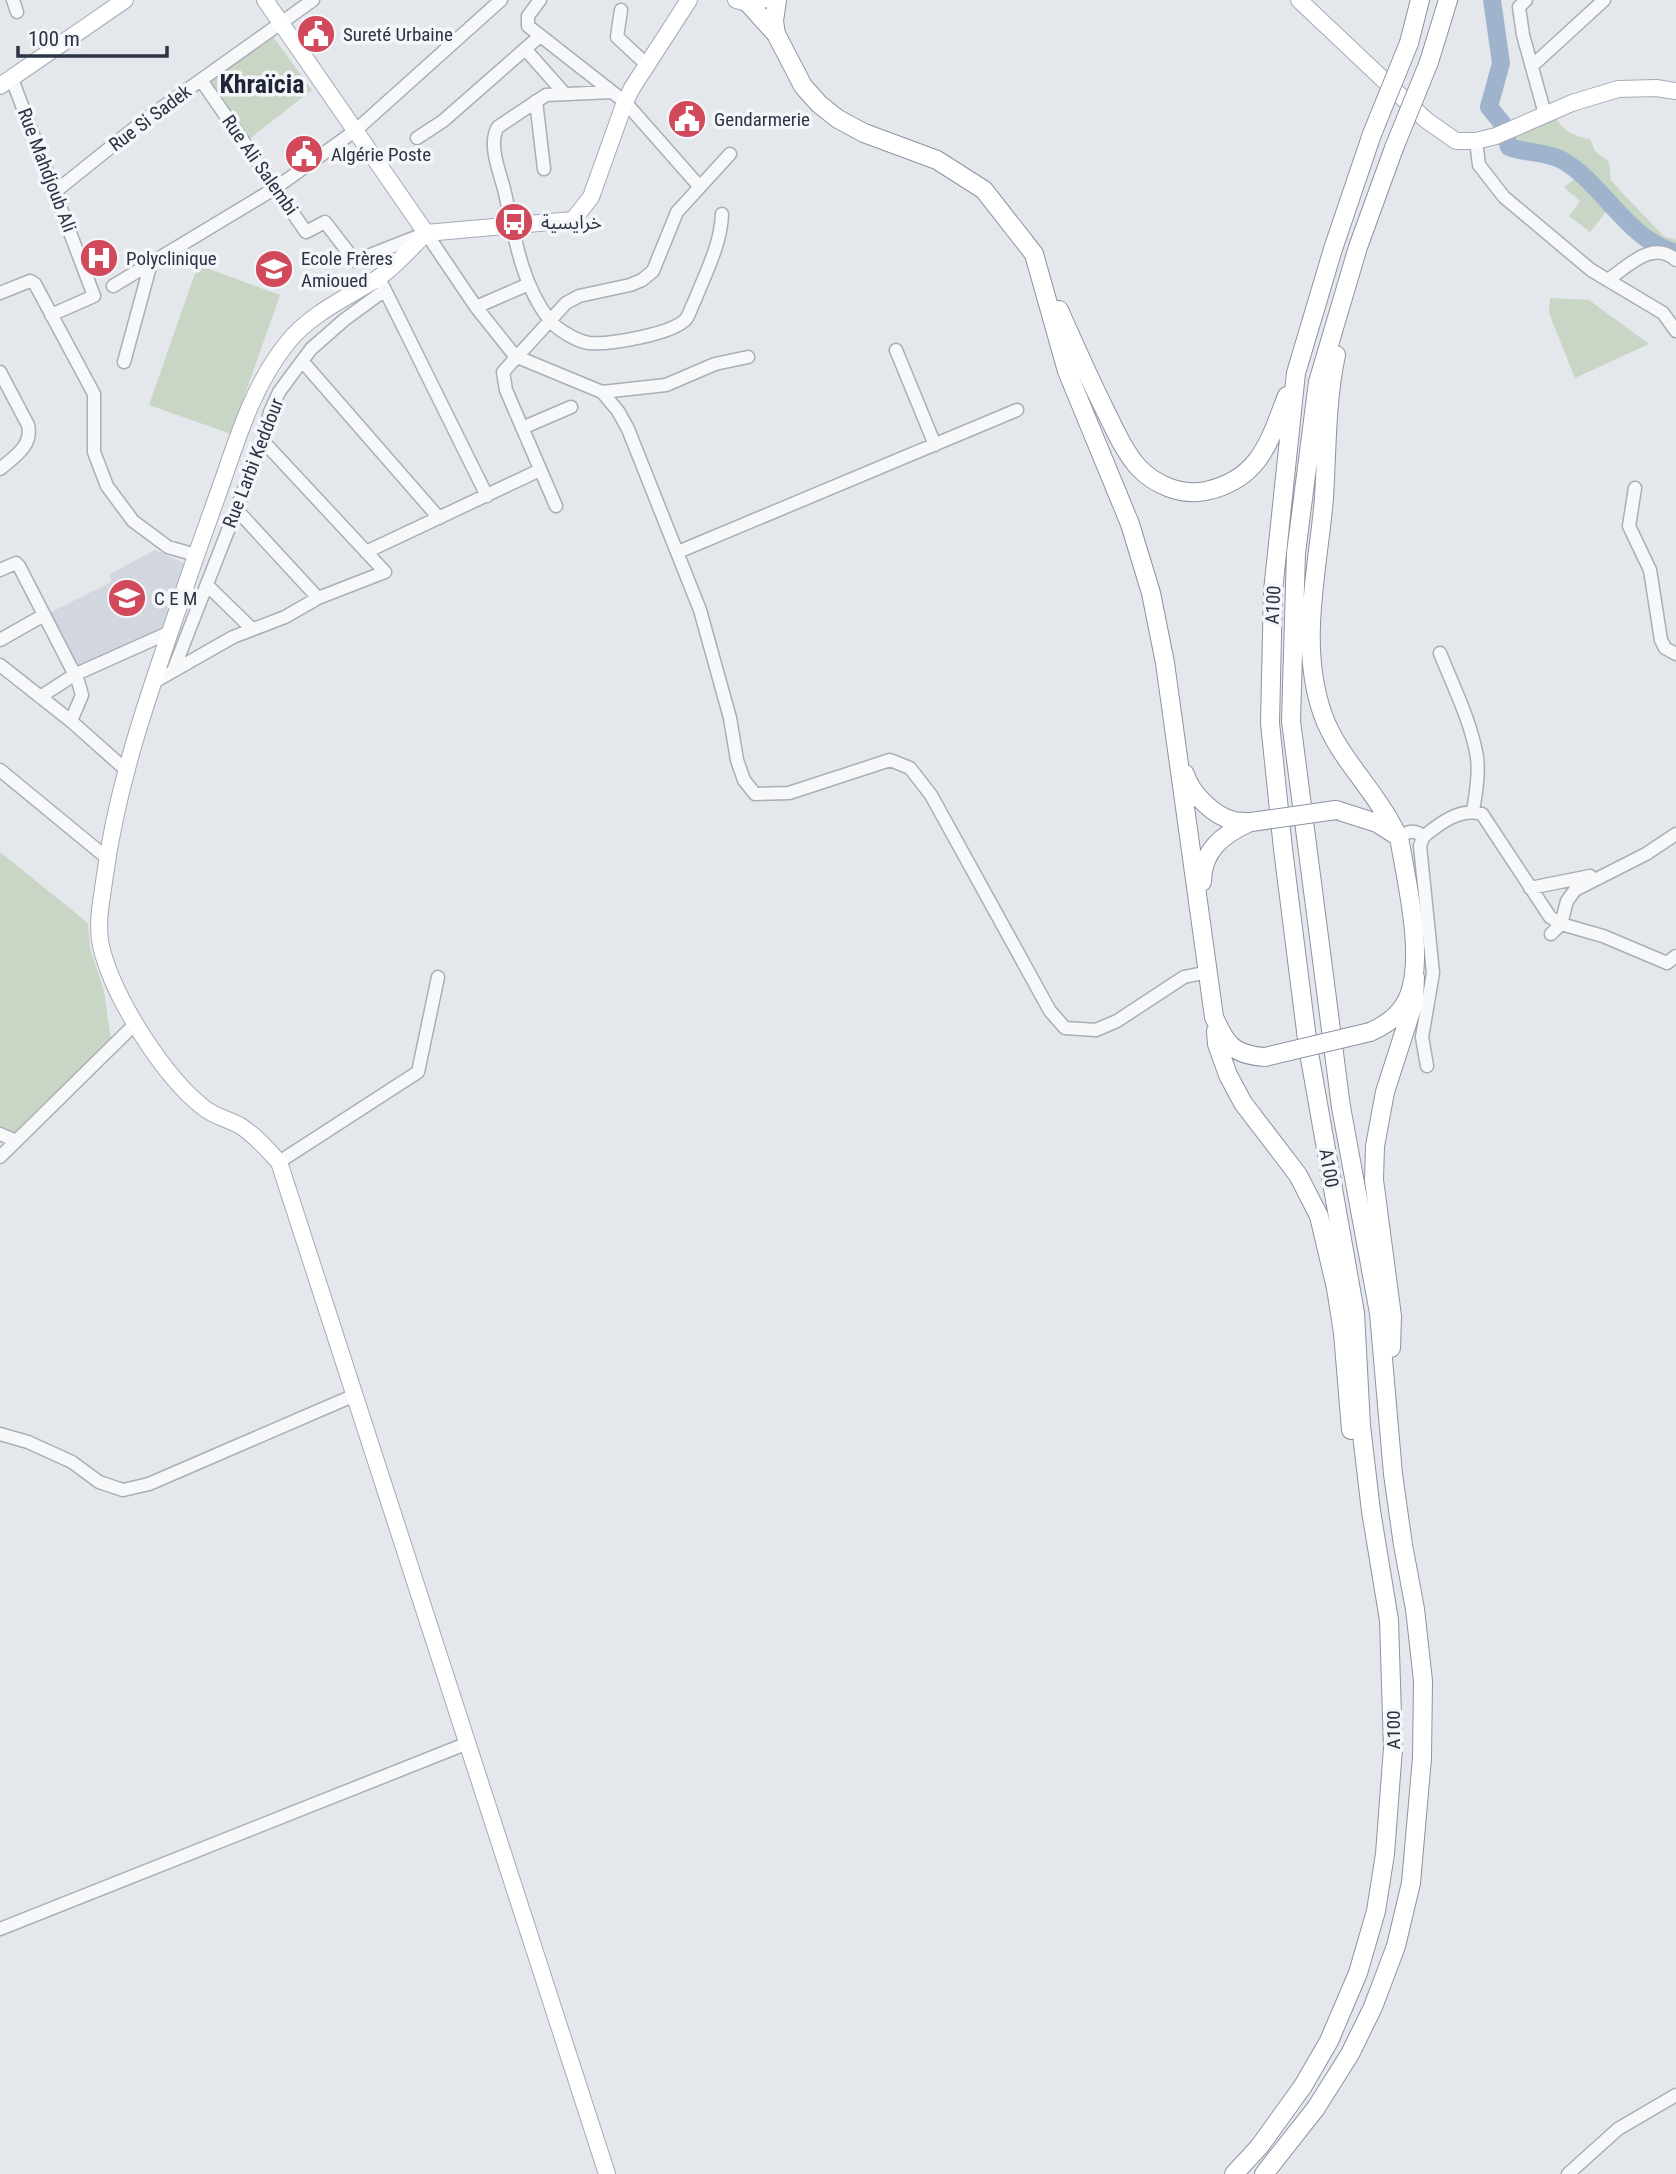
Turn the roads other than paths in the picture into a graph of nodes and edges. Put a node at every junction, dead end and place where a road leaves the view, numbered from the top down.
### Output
1 (125, 0) edge
2 (265, 0) edge
3 (313, 0) edge
4 (501, 0) edge
5 (540, 0) edge
6 (689, 0) edge
7 (777, 0) edge
8 (1299, 0) edge
9 (1420, 0) edge
10 (1448, 0) edge
11 (1526, 0) edge
12 (1604, 0) edge
13 (749, 1) edge
14 (621, 10) dead end
15 (281, 24) junction
16 (776, 34) junction
17 (540, 36) junction
18 (526, 50) junction
19 (646, 64) junction
20 (1532, 66) junction
21 (201, 80) junction
22 (6, 83) edge
23 (1676, 91) edge
24 (564, 93) junction
25 (618, 97) junction
26 (536, 100) junction
27 (1545, 114) junction
28 (356, 130) junction
29 (418, 138) dead end
30 (1476, 141) junction
31 (730, 154) dead end
32 (544, 169) dead end
33 (699, 186) junction
34 (277, 187) junction
35 (56, 191) junction
36 (722, 214) dead end
37 (512, 225) junction
38 (426, 233) junction
39 (1358, 247) junction
40 (1034, 254) junction
41 (1676, 260) edge
42 (151, 263) junction
43 (1608, 280) junction
44 (383, 284) junction
45 (529, 284) junction
46 (113, 286) dead end
47 (0, 293) edge
48 (476, 307) junction
49 (51, 315) junction
50 (550, 321) junction
51 (1676, 331) edge
52 (896, 350) dead end
53 (515, 356) junction
54 (748, 357) dead end
55 (124, 362) dead end
56 (303, 362) junction
57 (0, 372) edge
58 (1296, 373) junction
59 (602, 392) junction
60 (13, 399) junction
61 (0, 405) edge
62 (570, 407) dead end
63 (1017, 410) dead end
64 (522, 428) junction
65 (263, 441) junction
66 (935, 445) junction
67 (0, 469) edge
68 (540, 470) junction
69 (1635, 488) dead end
70 (486, 496) junction
71 (556, 506) dead end
72 (236, 509) junction
73 (439, 518) junction
74 (366, 552) junction
75 (678, 552) junction
76 (196, 555) junction
77 (0, 570) edge
78 (207, 584) junction
79 (318, 598) junction
80 (44, 615) junction
81 (252, 629) junction
82 (170, 632) junction
83 (0, 640) edge
84 (1440, 653) dead end
85 (1676, 653) edge
86 (0, 665) edge
87 (173, 671) junction
88 (74, 675) junction
89 (154, 682) junction
90 (40, 697) junction
91 (1171, 719) junction
92 (71, 721) junction
93 (0, 770) edge
94 (126, 770) junction
95 (1473, 811) junction
96 (1251, 822) junction
97 (1676, 834) edge
98 (1423, 836) junction
99 (1399, 837) junction
100 (107, 858) junction
101 (1604, 873) junction
102 (1530, 888) junction
103 (1202, 917) junction
104 (1561, 924) junction
105 (1551, 934) dead end
106 (1676, 956) edge
107 (1208, 972) junction
108 (438, 977) dead end
109 (1415, 977) junction
110 (1214, 1017) junction
111 (135, 1024) junction
112 (1427, 1066) dead end
113 (0, 1134) edge
114 (16, 1141) junction
115 (0, 1157) edge
116 (279, 1162) junction
117 (355, 1395) junction
118 (1388, 1432) junction
119 (0, 1434) edge
120 (1371, 1511) junction
121 (468, 1743) junction
122 (0, 1929) edge
123 (1676, 2095) edge
124 (607, 2174) edge
125 (1234, 2174) edge
126 (1264, 2174) edge
127 (1568, 2174) edge

1 - 22 main road
2 - 15 main road
3 - 15 street, Rue Si Sadek
4 - 28 street
5 - 17 street
6 - 19 main road
7 - 16 highway
8 - 30 main road
9 - 58 highway, A100 / A100, bridge
10 - 39 highway, A100 / A100, bridge
11 - 20 street
12 - 20 street
13 - 16 highway
14 - 19 street
15 - 21 street, Rue Si Sadek
15 - 28 main road
16 - 40 highway
17 - 18 street
17 - 25 street
18 - 24 street
18 - 29 street
19 - 25 main road
20 - 27 street
21 - 34 street, Rue Ali Salembi
21 - 35 street, Rue Si Sadek
22 - 35 street, Rue Mahdjoub Ali
23 - 27 main road
24 - 25 street
24 - 26 street
25 - 33 street
25 - 37 main road
26 - 32 street
26 - 37 street
27 - 30 main road
28 - 34 street
28 - 38 main road
30 - 43 street
31 - 33 street
33 - 50 street
34 - 38 street, Rue Ali Salembi
34 - 42 street
35 - 49 street, Rue Mahdjoub Ali
36 - 50 street
37 - 38 main road
37 - 45 street
38 - 44 main road
38 - 48 street
39 - 99 highway
39 - 118 highway, A100 / A100
40 - 58 highway
40 - 91 highway
41 - 43 street
42 - 46 street
42 - 55 street
43 - 51 street
44 - 56 street, Rue Larbi Keddour
44 - 70 street
44 - 76 main road
45 - 48 street
45 - 50 street
47 - 49 street
48 - 53 street
49 - 76 street
50 - 53 street
52 - 66 street
53 - 59 street
53 - 64 street
54 - 59 street
56 - 65 street, Rue Larbi Keddour
56 - 73 street
57 - 60 street
58 - 120 highway, A100 / A100
59 - 75 street
60 - 61 street
60 - 67 street
62 - 64 street
63 - 66 street
64 - 68 street
65 - 72 street, Rue Larbi Keddour
65 - 74 street
66 - 75 street
68 - 70 street
68 - 71 street
69 - 85 street
70 - 73 street
72 - 78 street, Rue Larbi Keddour
72 - 79 street
73 - 74 street
74 - 79 street
75 - 107 street
76 - 82 main road
77 - 80 street
78 - 81 street
78 - 87 street, Rue Larbi Keddour
79 - 81 street
80 - 83 street
80 - 88 street
81 - 87 street
82 - 88 street
82 - 89 main road
84 - 95 street
86 - 90 street
87 - 89 street
88 - 90 street
88 - 92 street
89 - 94 main road
90 - 92 street
91 - 96 highway
91 - 103 highway
92 - 94 street
93 - 100 street
94 - 100 main road
95 - 98 street
95 - 102 street
96 - 99 highway, bridge
96 - 103 highway
97 - 101 street
98 - 99 street
98 - 112 street
99 - 109 highway
100 - 111 main road
101 - 102 street
101 - 104 street
102 - 104 street
103 - 107 highway
104 - 105 street
104 - 106 street
107 - 110 highway
108 - 116 street
109 - 110 highway, bridge
109 - 118 highway
110 - 120 highway
111 - 114 street
111 - 116 main road
113 - 114 street
114 - 115 street
116 - 117 main road
117 - 119 street
117 - 121 main road
118 - 126 highway, A100 / A100
120 - 125 highway, A100 / A100
121 - 122 street
121 - 124 main road
123 - 127 street

